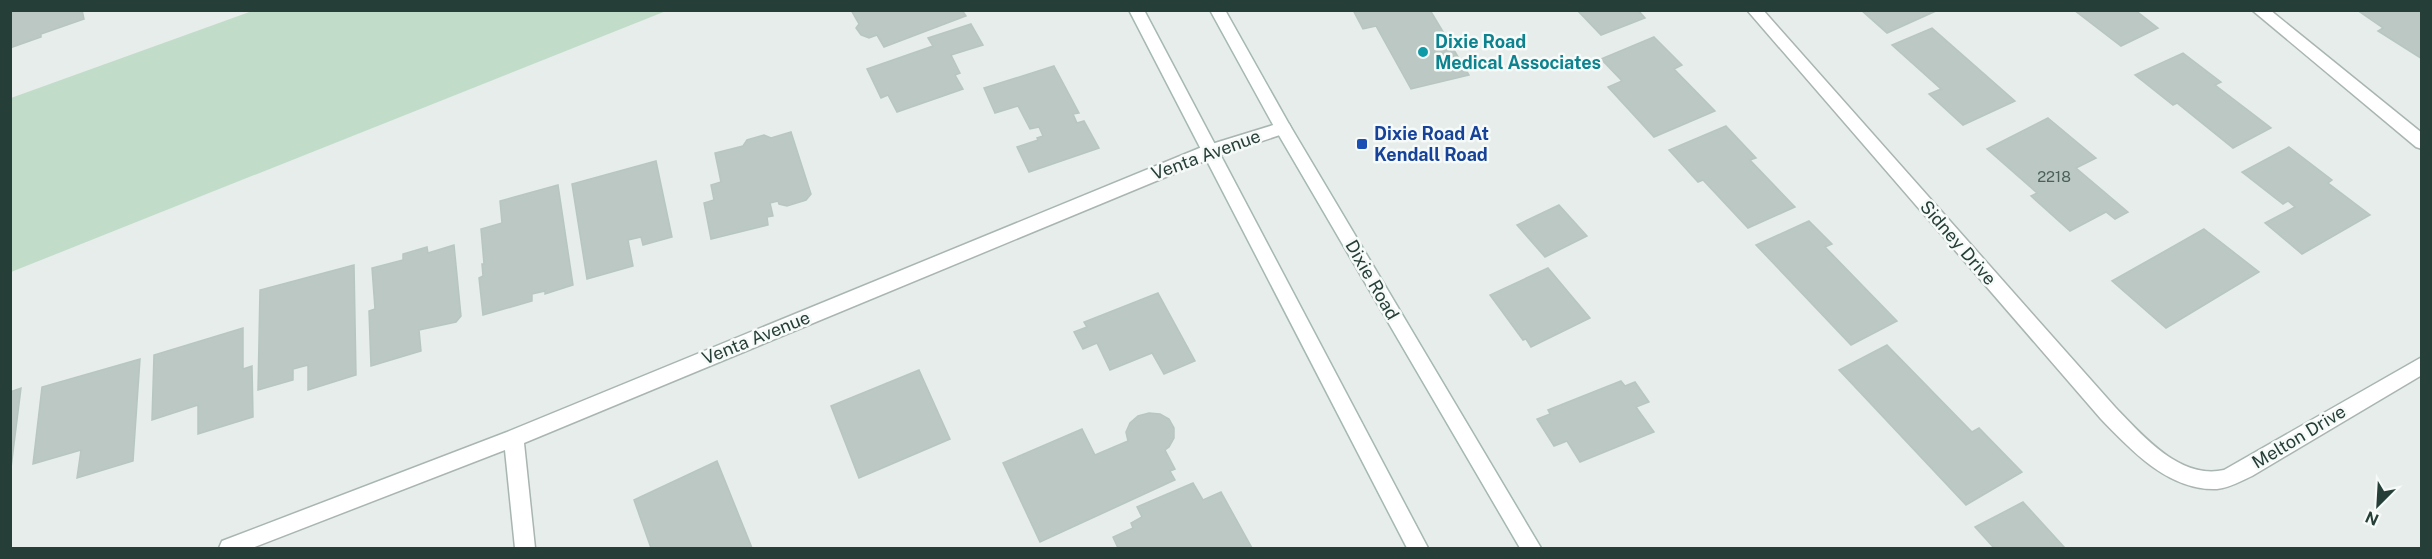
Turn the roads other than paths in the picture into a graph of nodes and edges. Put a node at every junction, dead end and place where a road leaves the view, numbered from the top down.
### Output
1 (1136, 10) edge
2 (1217, 10) edge
3 (1754, 10) edge
4 (2259, 10) edge
5 (1283, 128) junction
6 (2421, 143) edge
7 (1208, 152) junction
8 (2421, 365) edge
9 (514, 438) junction
10 (2170, 468) joint
11 (229, 549) edge
12 (525, 549) edge
13 (1418, 549) edge
14 (1531, 549) edge

1 - 7 street
2 - 5 street, Dixie Road
3 - 10 street, Sidney Drive
4 - 6 street
5 - 7 street, Venta Avenue
5 - 14 street, Dixie Road
7 - 9 street, Venta Avenue
7 - 13 street
8 - 10 street, Melton Drive
9 - 11 street, Venta Avenue
9 - 12 street

